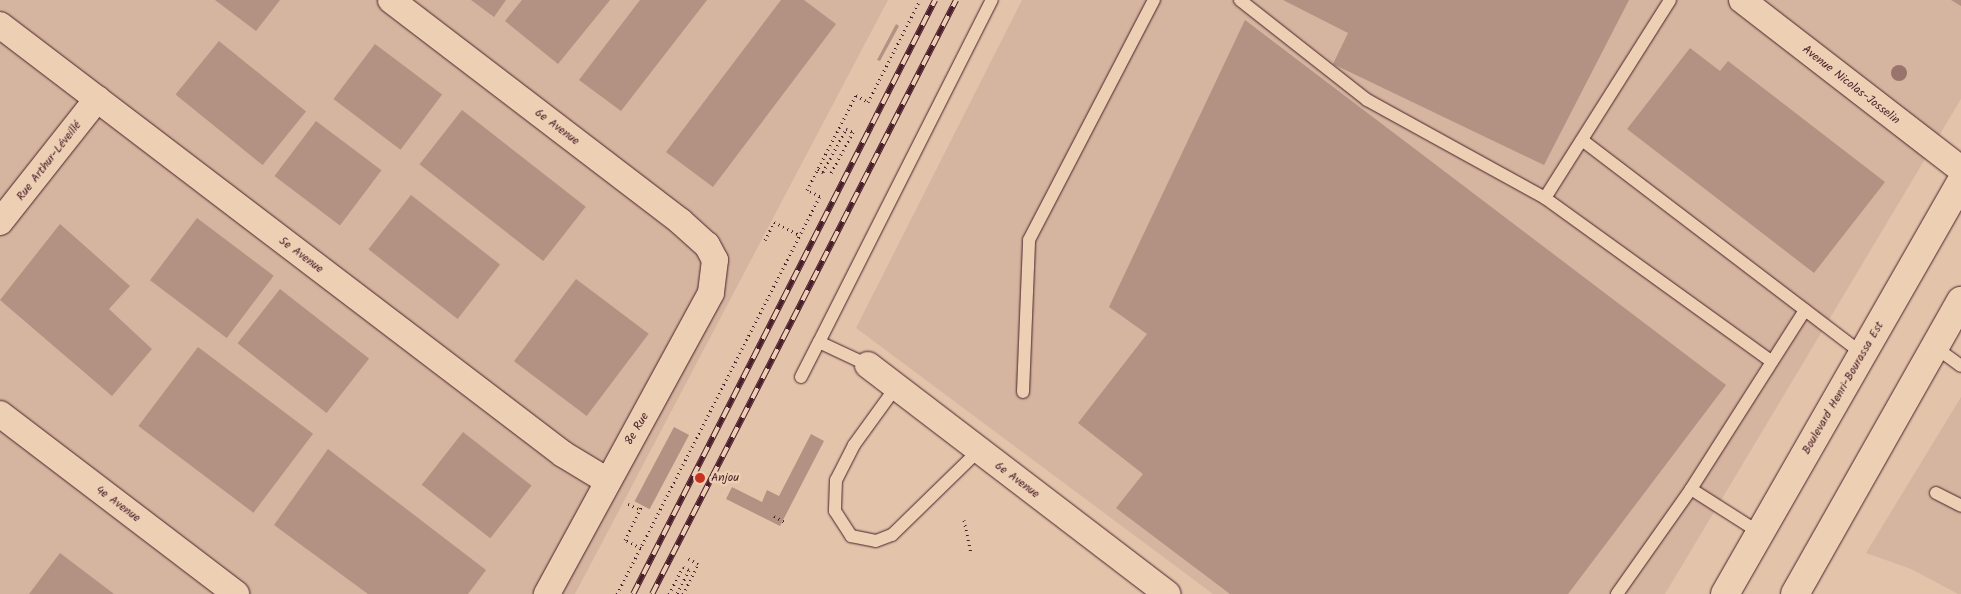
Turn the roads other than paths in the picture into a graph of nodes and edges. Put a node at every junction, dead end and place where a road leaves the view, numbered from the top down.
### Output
1 (392, 0) edge
2 (992, 0) edge
3 (1154, 0) edge
4 (1240, 0) edge
5 (1670, 0) edge
6 (1742, 0) edge
7 (0, 24) edge
8 (97, 99) junction
9 (1582, 140) junction
10 (1961, 169) edge
11 (1961, 182) edge
12 (1545, 198) junction
13 (0, 222) edge
14 (715, 260) joint
15 (1961, 301) edge
16 (1805, 310) junction
17 (819, 342) junction
18 (1934, 348) junction
19 (1863, 354) junction
20 (1770, 360) junction
21 (868, 365) joint
22 (1961, 366) edge
23 (802, 378) dead end
24 (896, 387) junction
25 (1023, 392) dead end
26 (0, 414) edge
27 (978, 451) junction
28 (606, 480) junction
29 (1691, 489) junction
30 (1936, 493) dead end
31 (1961, 506) edge
32 (1760, 533) junction
33 (236, 594) edge
34 (547, 594) edge
35 (1167, 594) edge
36 (1617, 594) edge
37 (1725, 594) edge
38 (1795, 594) edge

1 - 14 street, 6e Avenue
2 - 17 lane
3 - 25 lane
4 - 12 lane
5 - 9 lane
6 - 10 street, Avenue Nicolas-Josselin
7 - 8 street, 5e Avenue
8 - 13 street, Rue Arthur-Léveillé
8 - 28 street, 5e Avenue
9 - 12 lane
9 - 16 lane
11 - 19 main road, Boulevard Henri-Bourassa Est
12 - 20 lane
14 - 28 street, 8e Rue
15 - 18 main road
16 - 19 lane
16 - 20 lane
17 - 21 lane
17 - 23 lane
18 - 22 lane
18 - 38 main road
19 - 32 main road, Boulevard Henri-Bourassa Est
20 - 29 lane
21 - 24 street, 6e Avenue
24 - 27 street, 6e Avenue
24 - 27 lane
26 - 33 street, 4e Avenue
27 - 35 street, 6e Avenue
28 - 34 street, 8e Rue
29 - 32 lane
29 - 36 lane
30 - 31 lane
32 - 37 main road, Boulevard Henri-Bourassa Est

